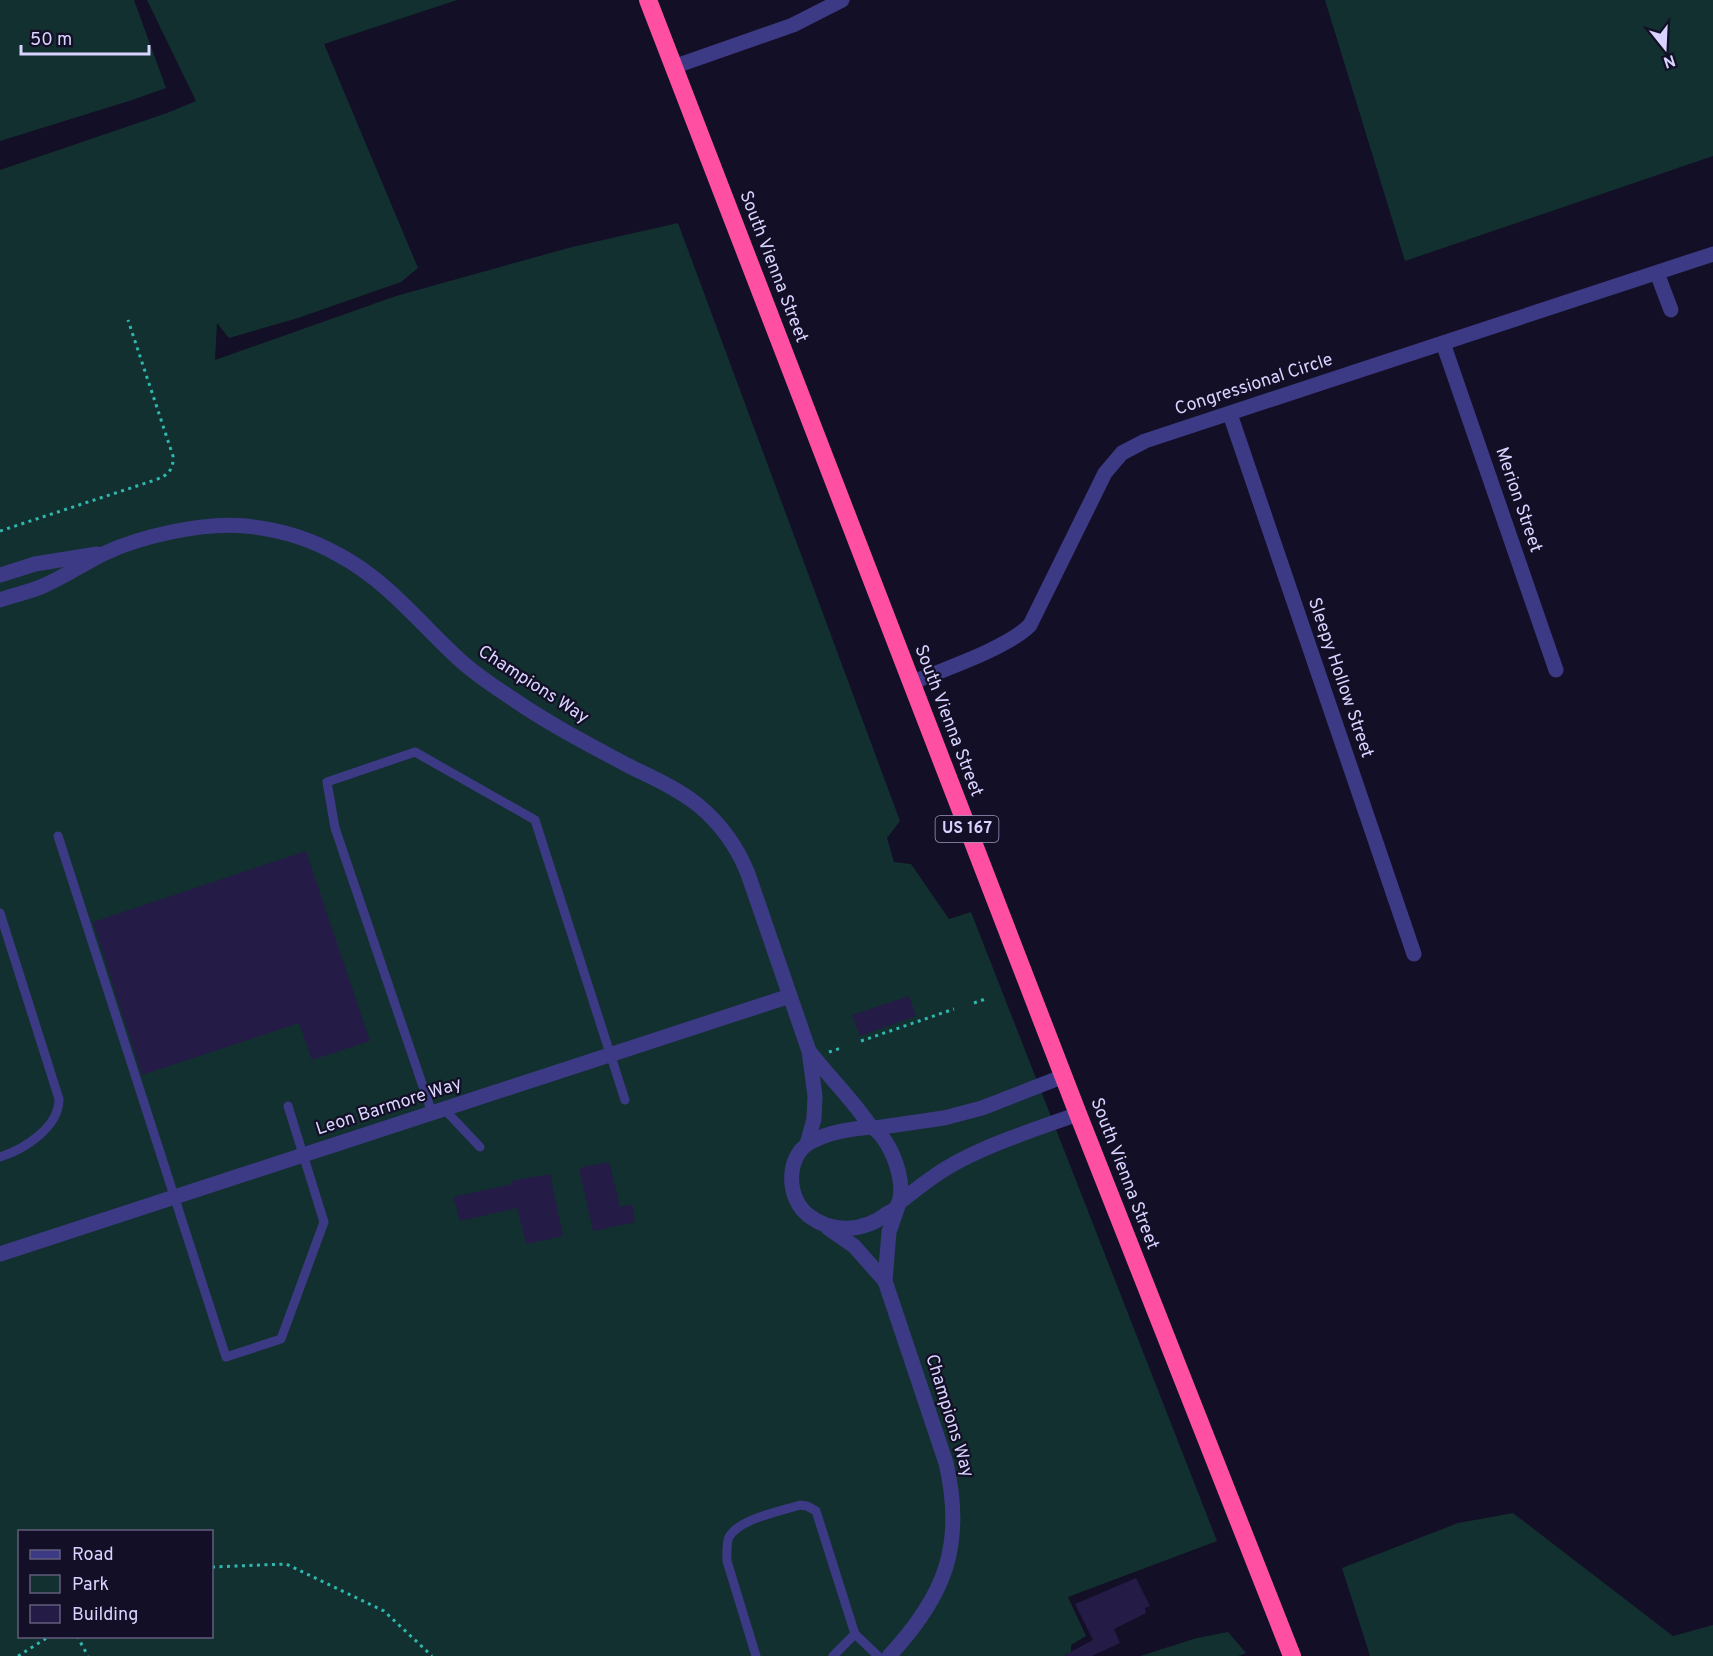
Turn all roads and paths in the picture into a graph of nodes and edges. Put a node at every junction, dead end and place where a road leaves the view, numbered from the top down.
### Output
1 (648, 0) edge
2 (842, 0) edge
3 (674, 67) junction
4 (1713, 255) edge
5 (1658, 273) junction
6 (1671, 310) dead end
7 (128, 320) dead end
8 (1443, 343) junction
9 (1230, 414) junction
10 (0, 531) edge
11 (106, 553) junction
12 (0, 575) edge
13 (0, 600) edge
14 (1556, 670) dead end
15 (911, 684) junction
16 (58, 836) dead end
17 (0, 913) edge
18 (1414, 954) dead end
19 (790, 996) junction
20 (988, 998) dead end
21 (974, 1003) dead end
22 (954, 1010) dead end
23 (861, 1041) dead end
24 (841, 1048) dead end
25 (809, 1052) junction
26 (827, 1053) dead end
27 (611, 1055) junction
28 (1064, 1076) junction
29 (626, 1100) dead end
30 (288, 1106) dead end
31 (438, 1111) junction
32 (1078, 1114) junction
33 (873, 1127) junction
34 (807, 1144) junction
35 (480, 1147) dead end
36 (303, 1155) junction
37 (0, 1157) edge
38 (175, 1197) junction
39 (898, 1204) junction
40 (824, 1225) junction
41 (0, 1254) edge
42 (885, 1281) junction
43 (213, 1567) edge
44 (855, 1634) junction
45 (47, 1638) edge
46 (78, 1638) edge
47 (18, 1656) edge
48 (88, 1656) edge
49 (432, 1656) edge
50 (756, 1656) edge
51 (833, 1656) edge
52 (878, 1656) edge
53 (889, 1656) edge
54 (1292, 1656) edge

1 - 3 highway, South Vienna Street / US 167
2 - 3 street
3 - 15 highway, South Vienna Street / US 167
4 - 5 street, Congressional Circle
5 - 6 street
5 - 8 street, Congressional Circle
7 - 10 path
8 - 9 street, Congressional Circle
8 - 14 street, Merion Street
9 - 15 street, Congressional Circle
9 - 18 street, Sleepy Hollow Street
11 - 12 street, Champions Way
11 - 13 street, Champions Way
11 - 19 street, Champions Way
15 - 28 highway, South Vienna Street / US 167
16 - 38 lane
17 - 37 lane
19 - 25 street, Champions Way
19 - 27 street, Leon Barmore Way
20 - 21 path
22 - 23 path
24 - 26 path
25 - 33 street, Champions Way
25 - 34 street, Champions Way
27 - 29 lane
27 - 31 street, Leon Barmore Way
27 - 31 lane
28 - 32 highway, South Vienna Street / US 167
28 - 33 street
30 - 36 lane
31 - 35 lane
31 - 36 street, Leon Barmore Way
32 - 39 street
32 - 54 highway, South Vienna Street / US 167
33 - 34 street
33 - 39 street, Champions Way
34 - 40 street, Champions Way
36 - 38 street, Leon Barmore Way
36 - 38 lane
38 - 41 street, Leon Barmore Way
39 - 40 street
39 - 42 street, Champions Way
40 - 42 street, Champions Way
42 - 53 street, Champions Way
43 - 49 path
44 - 50 lane
44 - 51 lane
44 - 52 lane
45 - 47 path
46 - 48 path

